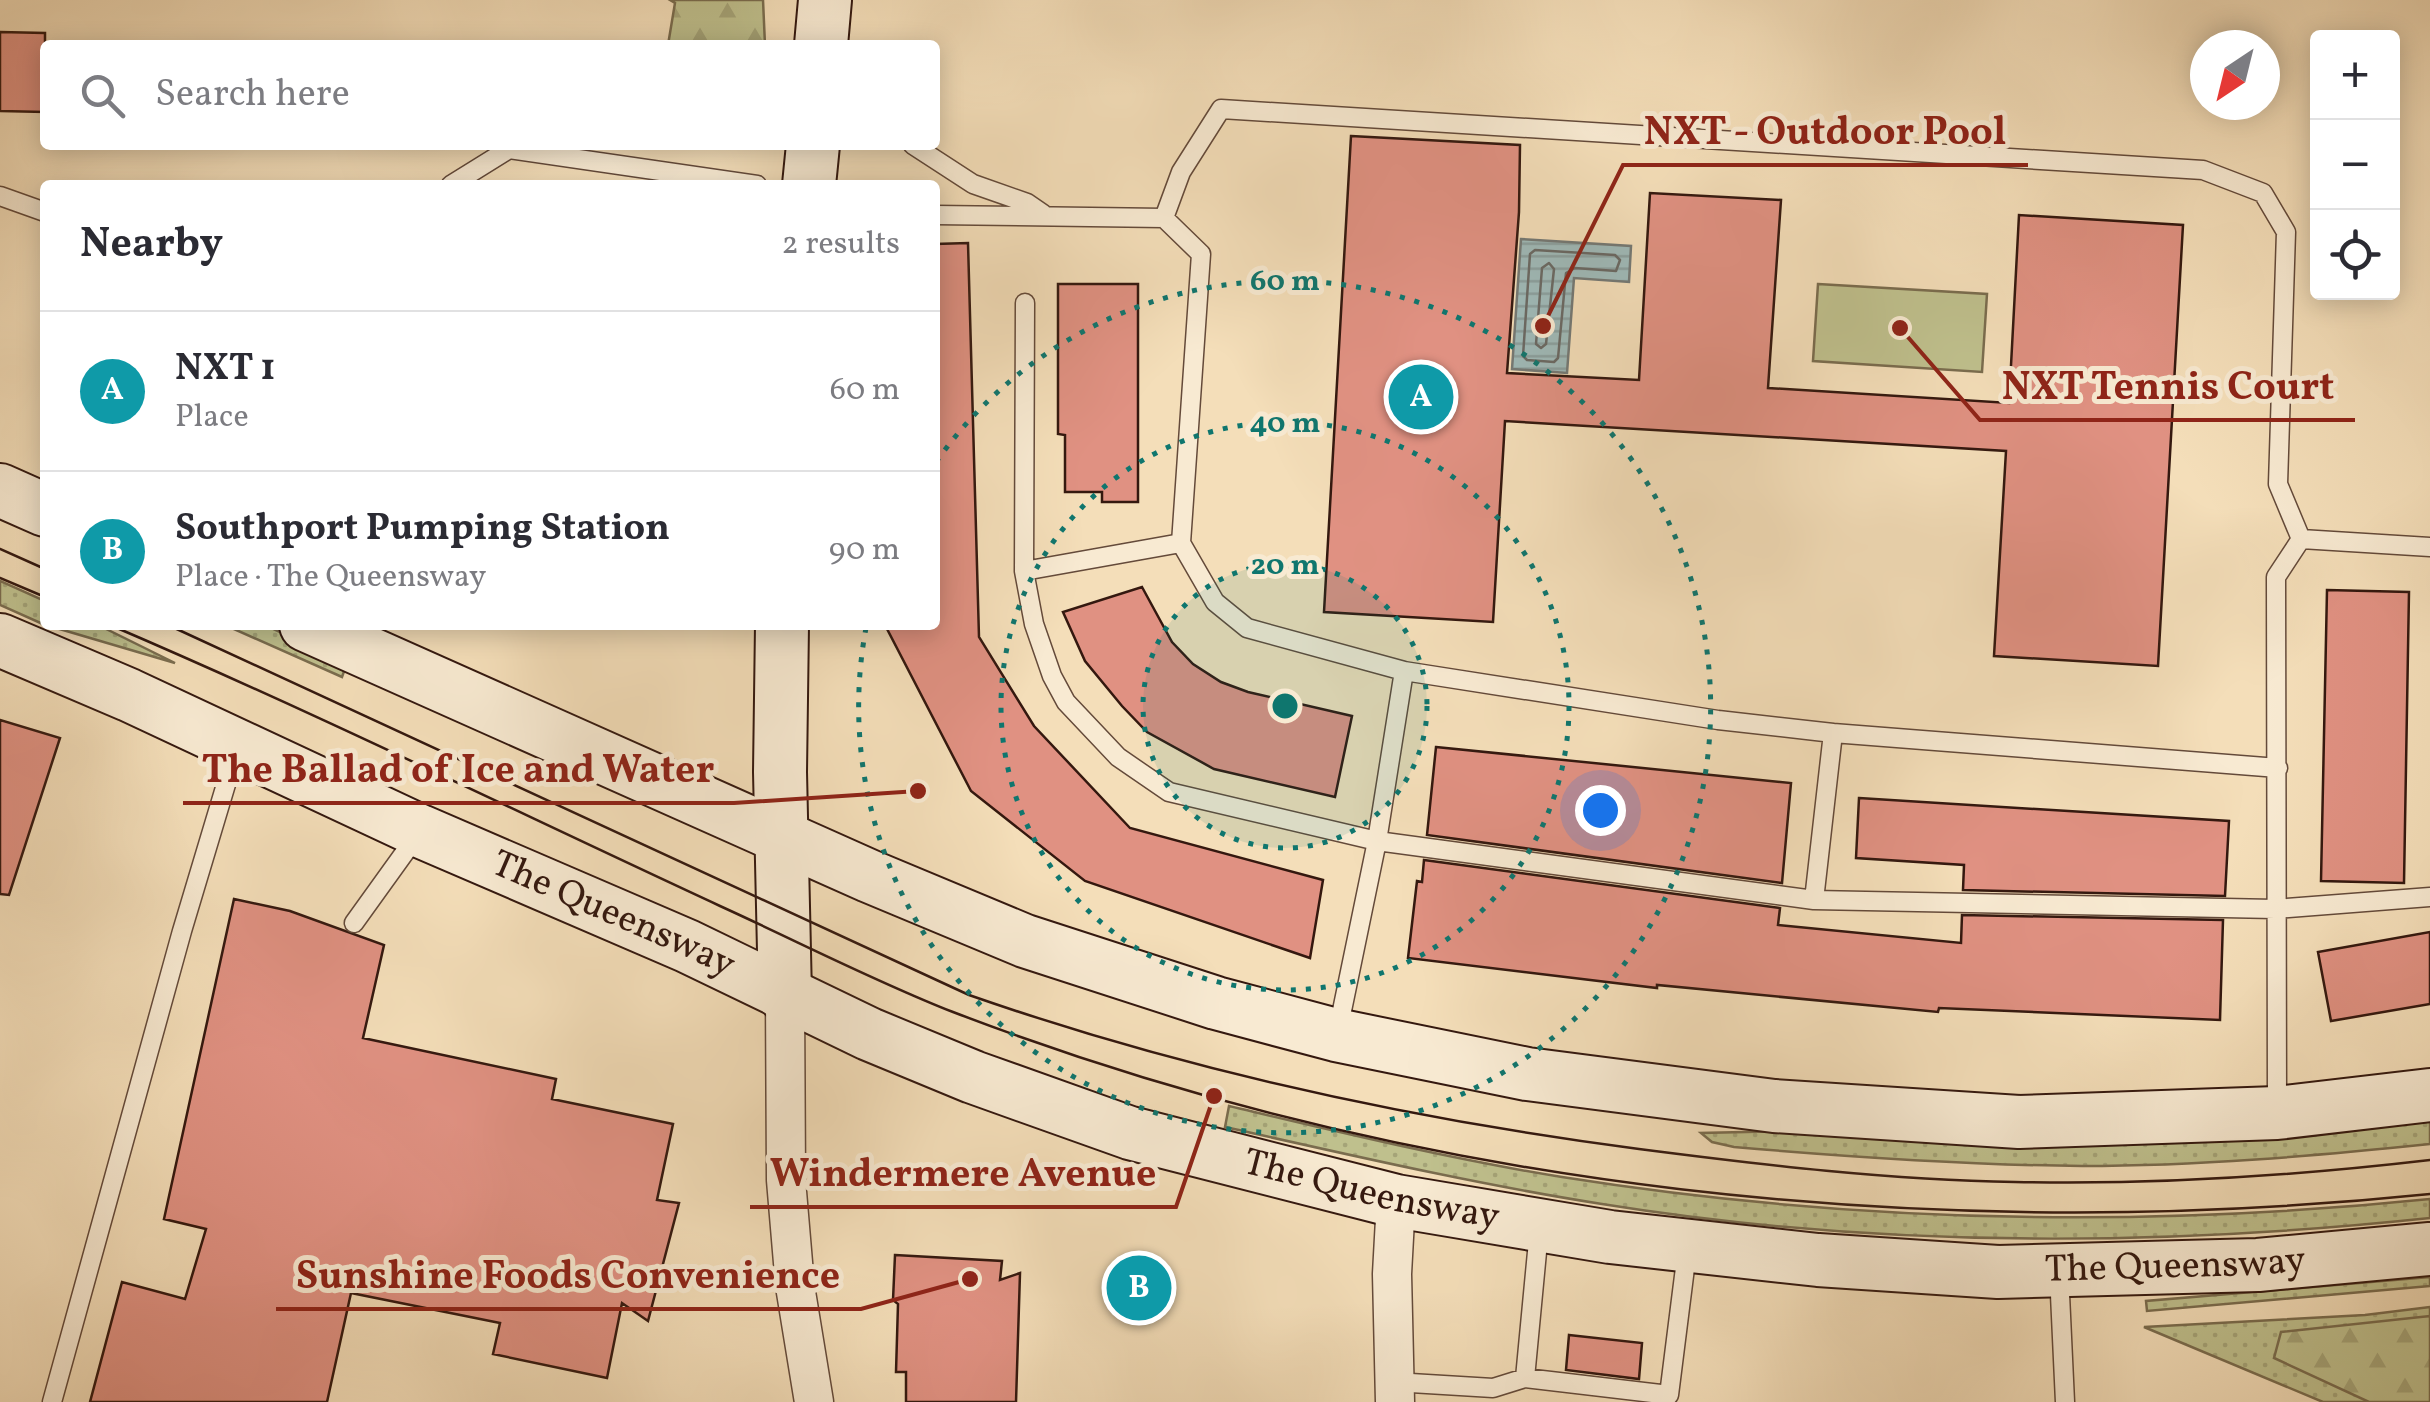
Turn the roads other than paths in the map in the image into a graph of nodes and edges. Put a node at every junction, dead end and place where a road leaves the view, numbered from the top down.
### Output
1 (825, 0) edge
2 (821, 40) edge
3 (509, 150) edge
4 (509, 150) edge
5 (812, 150) edge
6 (921, 150) edge
7 (459, 180) edge
8 (722, 180) edge
9 (810, 180) edge
10 (0, 196) edge
11 (40, 210) edge
12 (1044, 214) junction
13 (940, 215) edge
14 (1164, 218) junction
15 (1025, 303) dead end
16 (0, 490) edge
17 (40, 508) edge
18 (2301, 539) junction
19 (1182, 543) junction
20 (2430, 547) edge
21 (1024, 572) junction
22 (317, 630) edge
23 (782, 630) edge
24 (0, 640) edge
25 (1404, 671) junction
26 (1833, 734) junction
27 (238, 746) junction
28 (2278, 768) junction
29 (420, 831) junction
30 (781, 834) junction
31 (1377, 841) junction
32 (2430, 898) edge
33 (1814, 900) junction
34 (2275, 909) junction
35 (354, 923) dead end
36 (785, 996) junction
37 (1336, 1035) junction
38 (2430, 1095) edge
39 (2277, 1113) junction
40 (1396, 1201) junction
41 (1540, 1226) junction
42 (1688, 1246) junction
43 (2430, 1249) edge
44 (2059, 1268) junction
45 (1524, 1378) junction
46 (1394, 1392) edge
47 (1493, 1395) edge
48 (52, 1402) edge
49 (814, 1402) edge
50 (2065, 1402) edge

1 - 2 main road
3 - 7 lane
4 - 8 lane
5 - 9 main road
6 - 12 lane
10 - 11 lane
12 - 13 lane
12 - 14 lane
14 - 18 lane
14 - 19 lane
15 - 21 lane
16 - 17 main road
18 - 20 lane
18 - 28 lane
19 - 21 lane
19 - 25 lane
21 - 31 lane
22 - 30 main road
23 - 30 main road
24 - 27 main road, The Queensway
25 - 26 lane
25 - 31 lane
26 - 28 lane
26 - 33 lane
27 - 29 main road, The Queensway
27 - 48 lane
28 - 34 lane
29 - 35 lane
29 - 36 main road, The Queensway
30 - 36 main road
30 - 37 main road
31 - 33 lane
31 - 37 lane
32 - 34 lane
33 - 34 lane
34 - 39 lane
36 - 40 main road, The Queensway
36 - 49 street
37 - 39 main road
38 - 39 main road
40 - 41 main road, The Queensway
40 - 46 street
41 - 42 main road, The Queensway
41 - 45 lane
42 - 44 main road, The Queensway
42 - 45 lane
43 - 44 main road, The Queensway
44 - 50 lane
45 - 47 lane
46 - 47 lane

